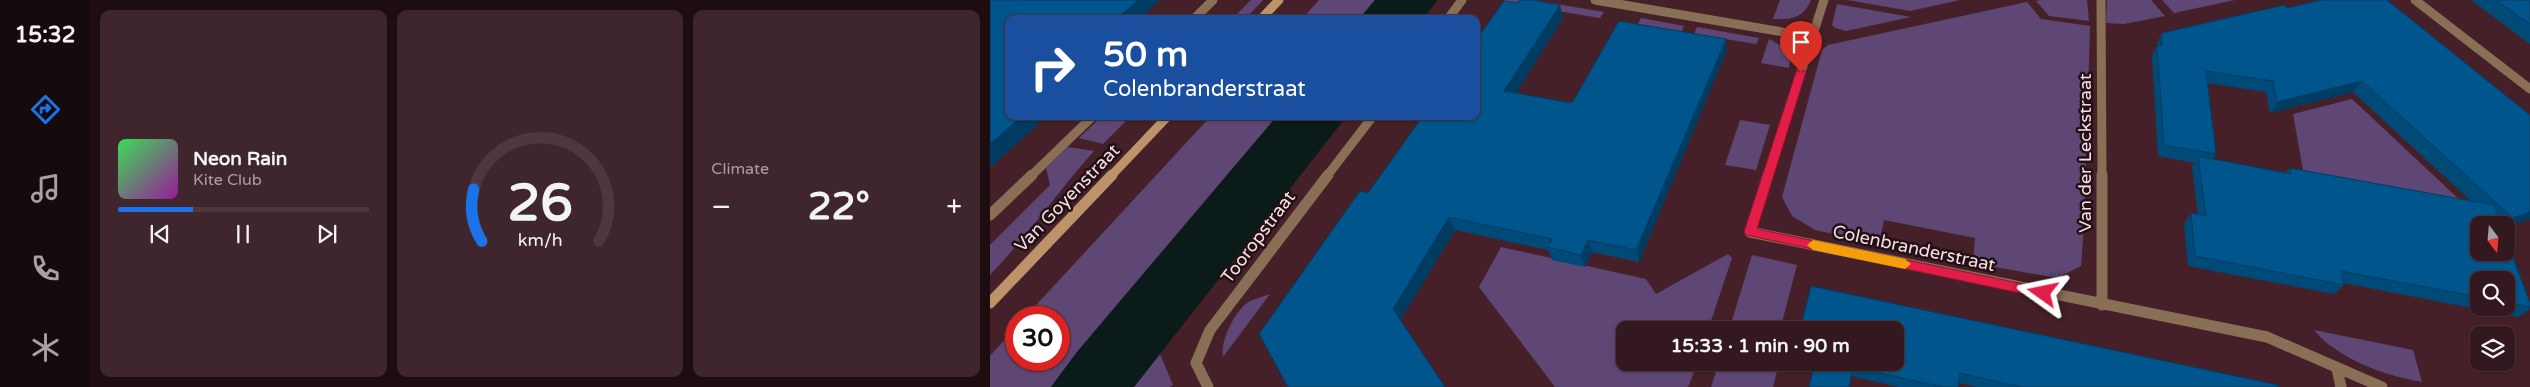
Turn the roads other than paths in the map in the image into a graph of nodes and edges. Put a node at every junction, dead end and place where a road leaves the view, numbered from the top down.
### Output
1 (1213, 0) edge
2 (1279, 0) edge
3 (1462, 0) edge
4 (1595, 0) edge
5 (1824, 0) edge
6 (2101, 0) edge
7 (2415, 0) edge
8 (1198, 15) edge
9 (1265, 15) edge
10 (1451, 15) edge
11 (1812, 37) junction
12 (2530, 89) edge
13 (1089, 120) edge
14 (1164, 120) edge
15 (1370, 120) edge
16 (990, 216) edge
17 (990, 303) edge
18 (2102, 305) junction
19 (2337, 368) junction
20 (1208, 387) edge
21 (2341, 387) edge
22 (2382, 387) edge

1 - 8 street
2 - 9 street
3 - 10 street
4 - 11 street
5 - 11 street, Colenbranderstraat
6 - 18 street, Van der Leckstraat
7 - 12 street
11 - 18 street, Colenbranderstraat
13 - 16 street
14 - 17 street, Van Goyenstraat
15 - 20 street, Tooropstraat
18 - 19 street, Colenbranderstraat
19 - 21 street
19 - 22 street, Colenbranderstraat

